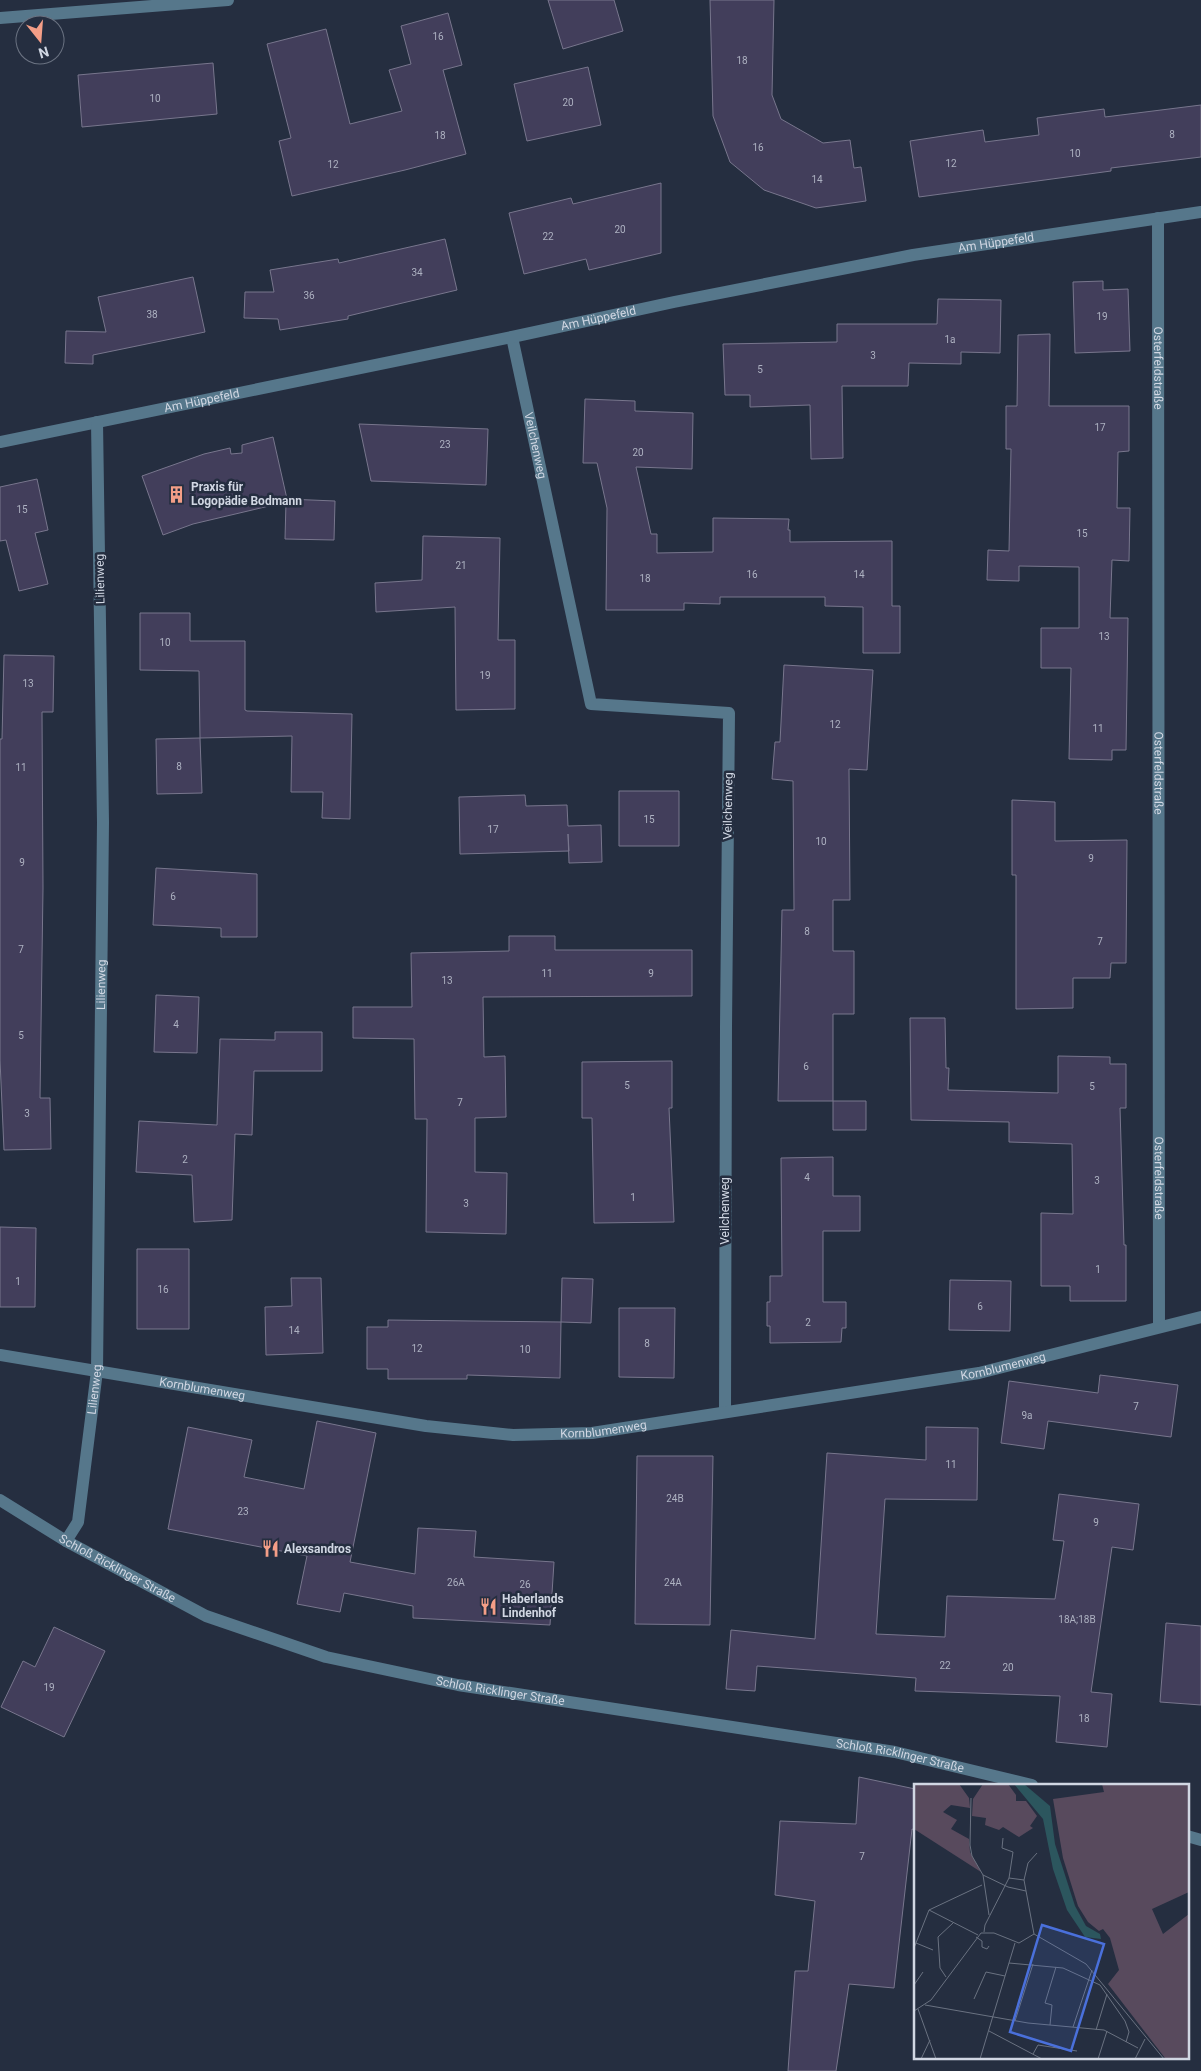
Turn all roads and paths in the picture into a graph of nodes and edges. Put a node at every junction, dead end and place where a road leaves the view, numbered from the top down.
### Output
1 (228, 0) edge
2 (0, 18) edge
3 (1201, 212) edge
4 (1158, 218) junction
5 (512, 337) junction
6 (97, 422) junction
7 (0, 442) edge
8 (1201, 1317) edge
9 (1159, 1327) junction
10 (0, 1355) edge
11 (98, 1371) junction
12 (725, 1412) junction
13 (0, 1500) edge
14 (66, 1541) junction
15 (1028, 1784) edge
16 (1188, 1836) edge
17 (1201, 1840) edge

1 - 2 street
3 - 4 street, Am Hüppefeld
4 - 5 street, Am Hüppefeld
4 - 9 street, Osterfeldstraße
5 - 6 street, Am Hüppefeld
5 - 12 street, Veilchenweg
6 - 7 street, Am Hüppefeld
6 - 11 street, Lilienweg
8 - 9 street, Kornblumenweg
9 - 12 street, Kornblumenweg
10 - 11 street, Kornblumenweg
11 - 12 street, Kornblumenweg
11 - 14 street, Lilienweg
13 - 14 street, Schloß Ricklinger Straße
14 - 15 street, Schloß Ricklinger Straße
16 - 17 street

